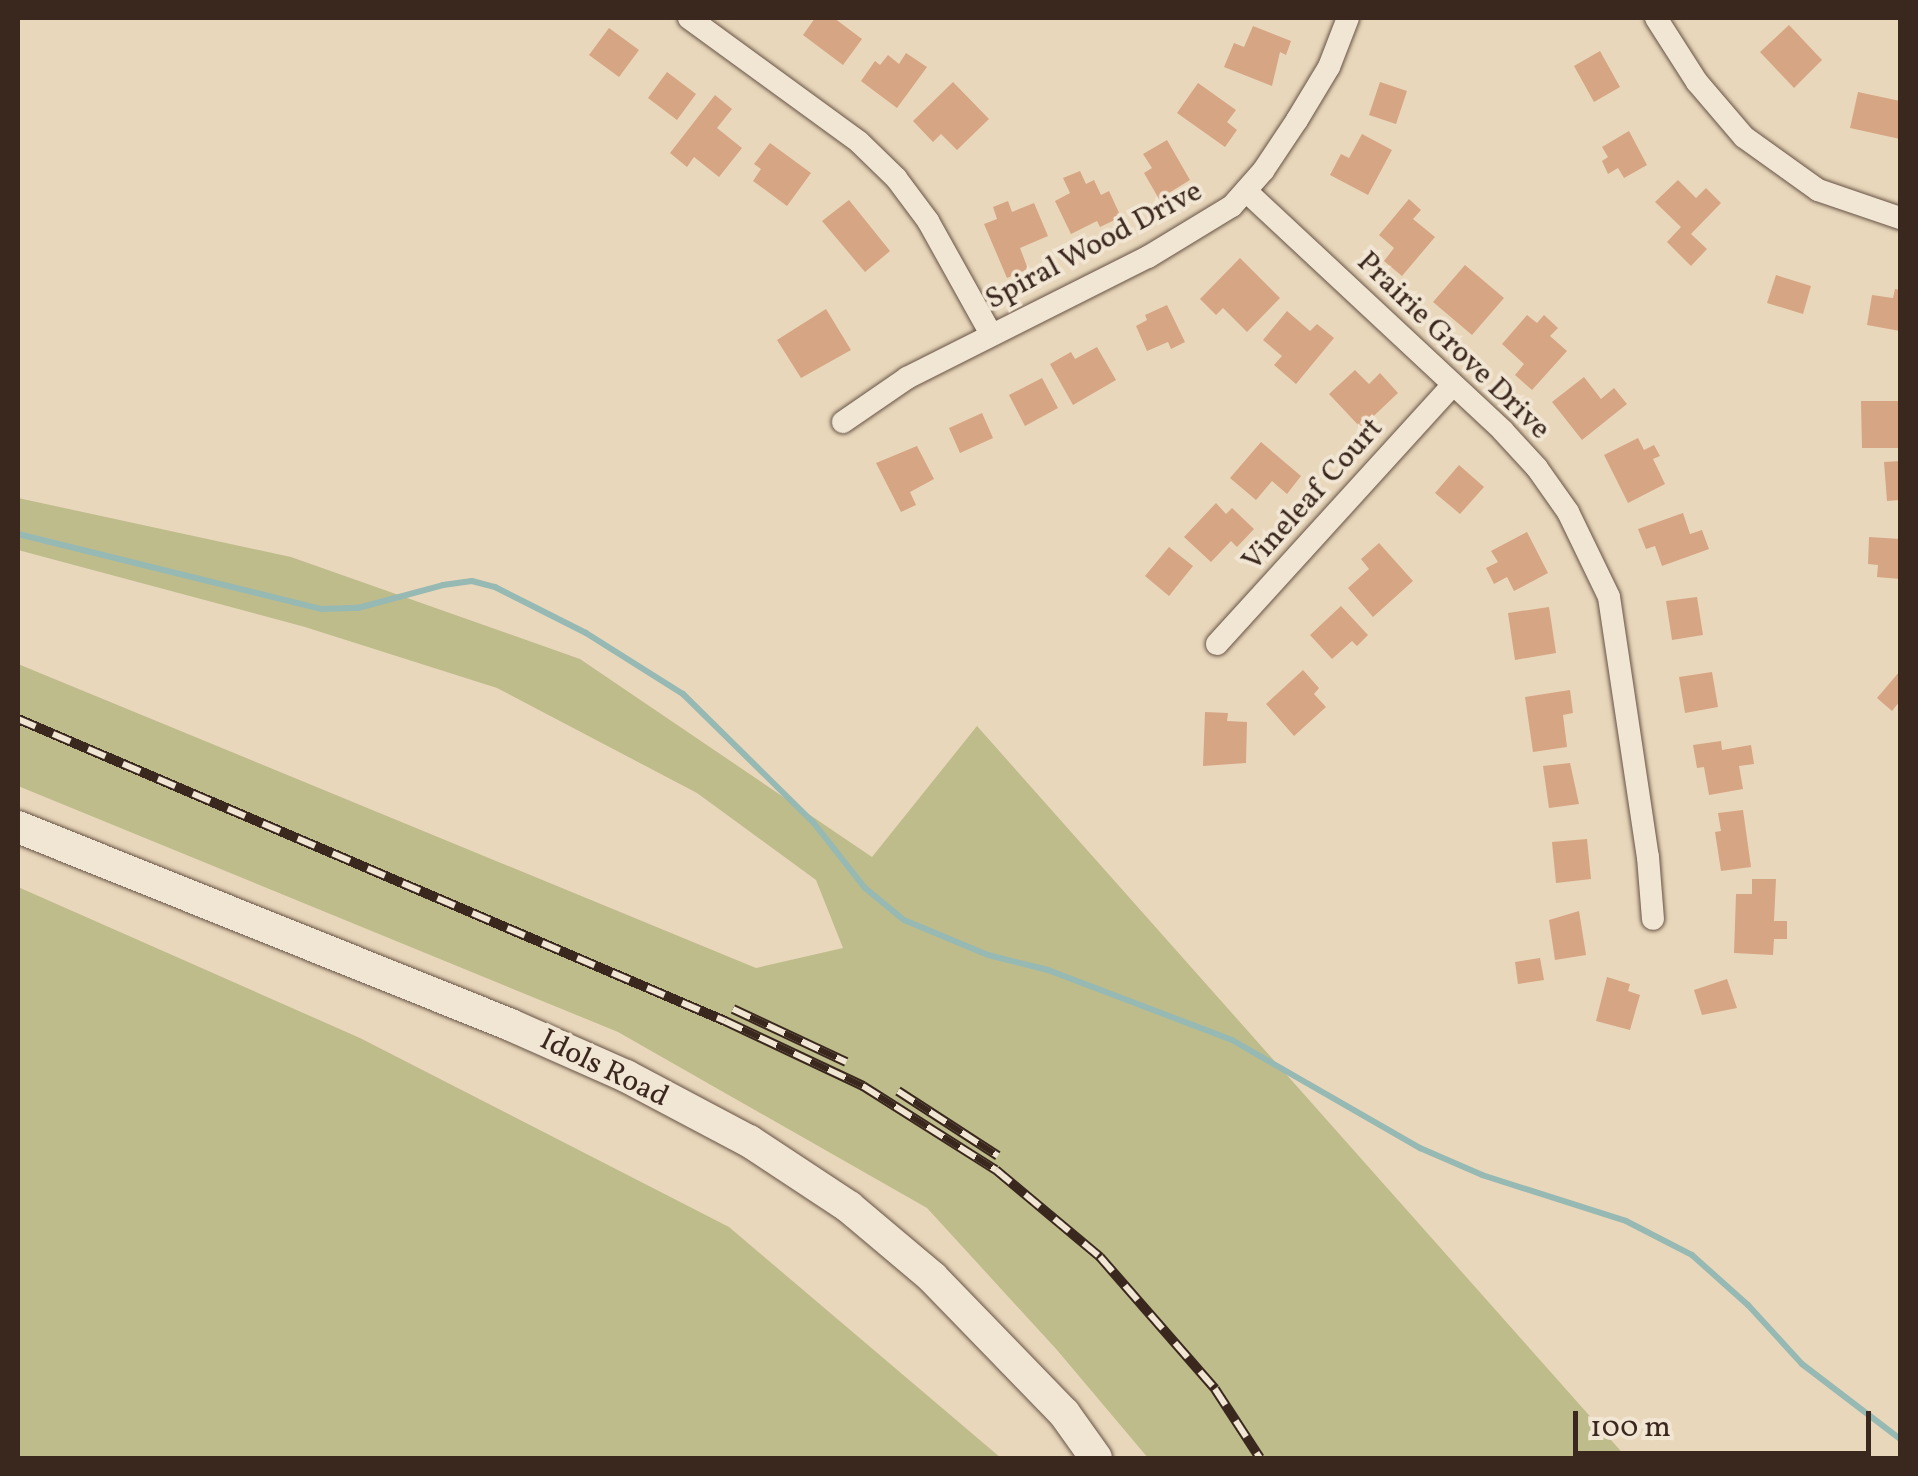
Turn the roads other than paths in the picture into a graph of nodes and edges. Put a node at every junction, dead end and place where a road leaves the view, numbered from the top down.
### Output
1 (688, 18) edge
2 (1348, 18) edge
3 (1656, 18) edge
4 (1246, 190) junction
5 (1900, 218) edge
6 (991, 334) junction
7 (1452, 386) junction
8 (843, 422) dead end
9 (1217, 644) dead end
10 (18, 827) edge
11 (1653, 918) dead end
12 (1096, 1458) edge

1 - 6 street
2 - 4 street, Spiral Wood Drive
3 - 5 street
4 - 6 street, Spiral Wood Drive
4 - 7 street, Prairie Grove Drive
6 - 8 street, Spiral Wood Drive
7 - 9 street, Vineleaf Court
7 - 11 street, Prairie Grove Drive
10 - 12 main road, Idols Road

